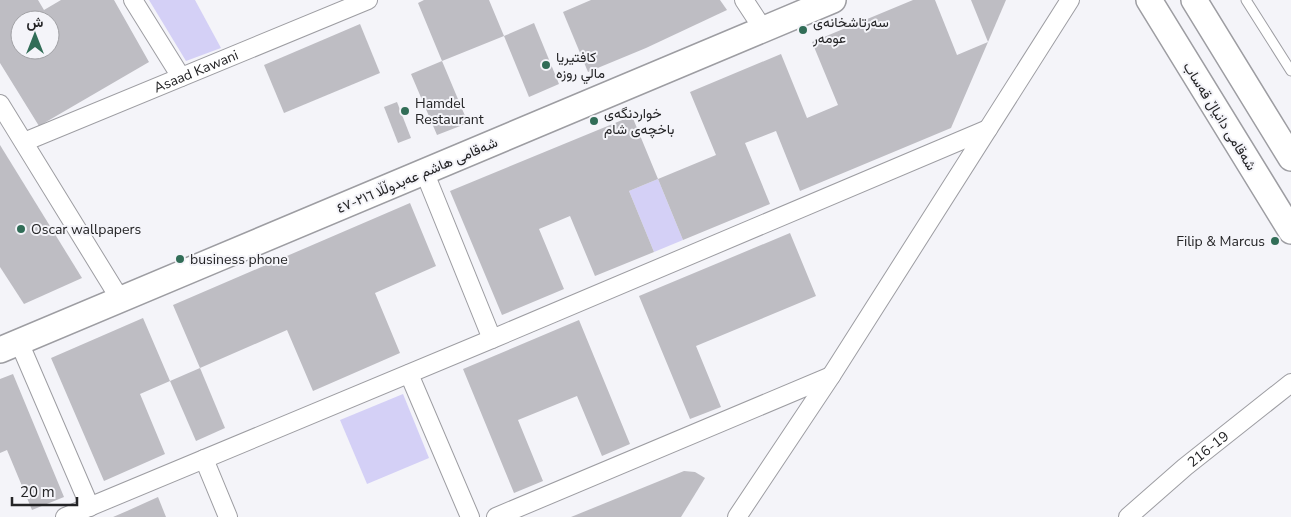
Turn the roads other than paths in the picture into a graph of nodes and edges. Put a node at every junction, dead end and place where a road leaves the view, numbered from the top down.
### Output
1 (133, 0) edge
2 (368, 0) edge
3 (744, 0) edge
4 (833, 0) edge
5 (1070, 0) edge
6 (1149, 0) edge
7 (1194, 0) edge
8 (1246, 0) edge
9 (763, 29) junction
10 (1291, 71) edge
11 (181, 77) junction
12 (0, 104) edge
13 (988, 129) junction
14 (24, 142) junction
15 (1291, 158) edge
16 (424, 171) junction
17 (1291, 231) edge
18 (120, 299) junction
19 (492, 339) junction
20 (10, 346) edge
21 (409, 374) junction
22 (831, 376) junction
23 (1291, 383) edge
24 (204, 459) junction
25 (542, 497) junction
26 (90, 507) junction
27 (65, 517) edge
28 (228, 517) edge
29 (470, 517) edge
30 (496, 517) edge
31 (529, 517) edge
32 (738, 517) edge
33 (1128, 517) edge

1 - 11 street
2 - 11 street, Asaad Kawani
3 - 9 street
4 - 9 street, شەقامی هاشم عەبدوڵڵا ٢١٦-٤٧
5 - 13 street
6 - 17 street, شەقامی دانیاڵ قەساب
7 - 15 street
8 - 10 lane
9 - 16 street, شەقامی هاشم عەبدوڵڵا ٢١٦-٤٧
11 - 14 street, Asaad Kawani
12 - 14 street
13 - 19 street
13 - 22 street
14 - 18 street
16 - 18 street, شەقامی هاشم عەبدوڵڵا ٢١٦-٤٧
16 - 19 street
18 - 20 street, شەقامی هاشم عەبدوڵڵا ٢١٦-٤٧
19 - 21 street
20 - 26 street
21 - 24 street
21 - 29 street
22 - 25 street
22 - 32 street
23 - 33 street, 216-19
24 - 26 street
24 - 28 street
25 - 30 street
25 - 31 street
26 - 27 street

